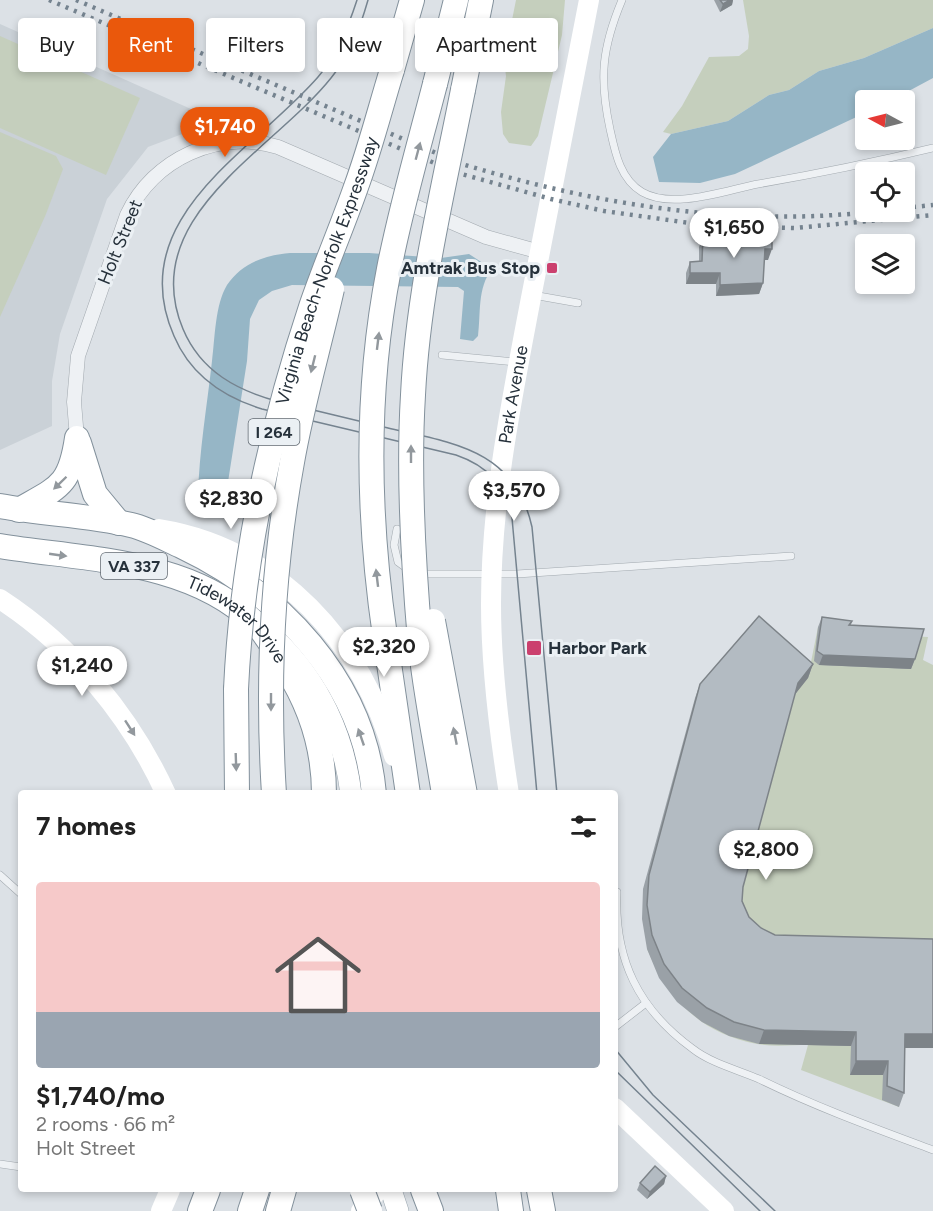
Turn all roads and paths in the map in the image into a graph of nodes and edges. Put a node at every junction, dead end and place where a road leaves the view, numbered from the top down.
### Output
1 (412, 0) edge
2 (456, 0) edge
3 (481, 0) edge
4 (589, 0) edge
5 (622, 0) edge
6 (933, 148) edge
7 (357, 185) junction
8 (540, 252) junction
9 (532, 295) junction
10 (578, 303) dead end
11 (442, 355) dead end
12 (519, 362) junction
13 (77, 438) junction
14 (10, 508) edge
15 (405, 521) junction
16 (126, 524) junction
17 (0, 546) edge
18 (791, 556) dead end
19 (492, 574) junction
20 (0, 599) edge
21 (255, 623) junction
22 (164, 790) edge
23 (237, 790) edge
24 (274, 790) edge
25 (324, 790) edge
26 (350, 790) edge
27 (373, 790) edge
28 (401, 790) edge
29 (407, 790) edge
30 (443, 790) edge
31 (464, 790) edge
32 (508, 790) edge
33 (0, 875) edge
34 (18, 891) edge
35 (618, 937) edge
36 (646, 1003) junction
37 (618, 1025) edge
38 (618, 1111) edge
39 (933, 1150) edge
40 (0, 1164) edge
41 (18, 1167) edge
42 (169, 1192) edge
43 (207, 1192) edge
44 (256, 1192) edge
45 (283, 1192) edge
46 (363, 1192) edge
47 (376, 1192) edge
48 (392, 1192) edge
49 (424, 1192) edge
50 (508, 1192) edge
51 (539, 1192) edge
52 (161, 1211) edge
53 (200, 1211) edge
54 (250, 1211) edge
55 (278, 1211) edge
56 (361, 1211) edge
57 (370, 1211) edge
58 (398, 1211) edge
59 (431, 1211) edge
60 (511, 1211) edge
61 (543, 1211) edge
62 (724, 1211) edge

1 - 7 highway, Virginia Beach-Norfolk Expressway / I 264, bridge
29 -> 2 highway, bridge
15 -> 3 highway, bridge
4 - 8 main road, Park Avenue
5 - 6 lane
7 -> 23 highway, Virginia Beach-Norfolk Expressway / I 264, bridge
7 -> 24 highway, bridge
8 - 9 main road, Park Avenue
8 - 13 street, Holt Street
9 - 10 lane
9 - 12 main road, Park Avenue
11 - 12 lane
12 - 19 main road, Park Avenue
13 -> 14 highway
13 - 16 highway
14 - 16 highway, Tidewater Drive / VA 337
15 - 19 lane
15 - 30 highway, bridge
31 -> 15 highway, bridge
27 -> 16 highway, Tidewater Drive / VA 337
16 - 28 main road
17 -> 21 highway, Tidewater Drive / VA 337
18 - 19 lane
19 - 32 main road, Park Avenue
20 -> 22 main road
21 - 25 highway, VA 337
21 - 26 main road, Tidewater Drive
33 - 34 lane
35 - 36 lane
36 - 37 lane
36 - 39 lane
38 - 62 main road
40 - 41 lane
42 - 52 main road
43 - 53 highway
44 - 54 highway
45 - 55 highway
46 - 57 highway, bridge
47 - 56 main road
48 - 58 main road
49 - 59 highway
50 - 60 highway
51 - 61 highway

